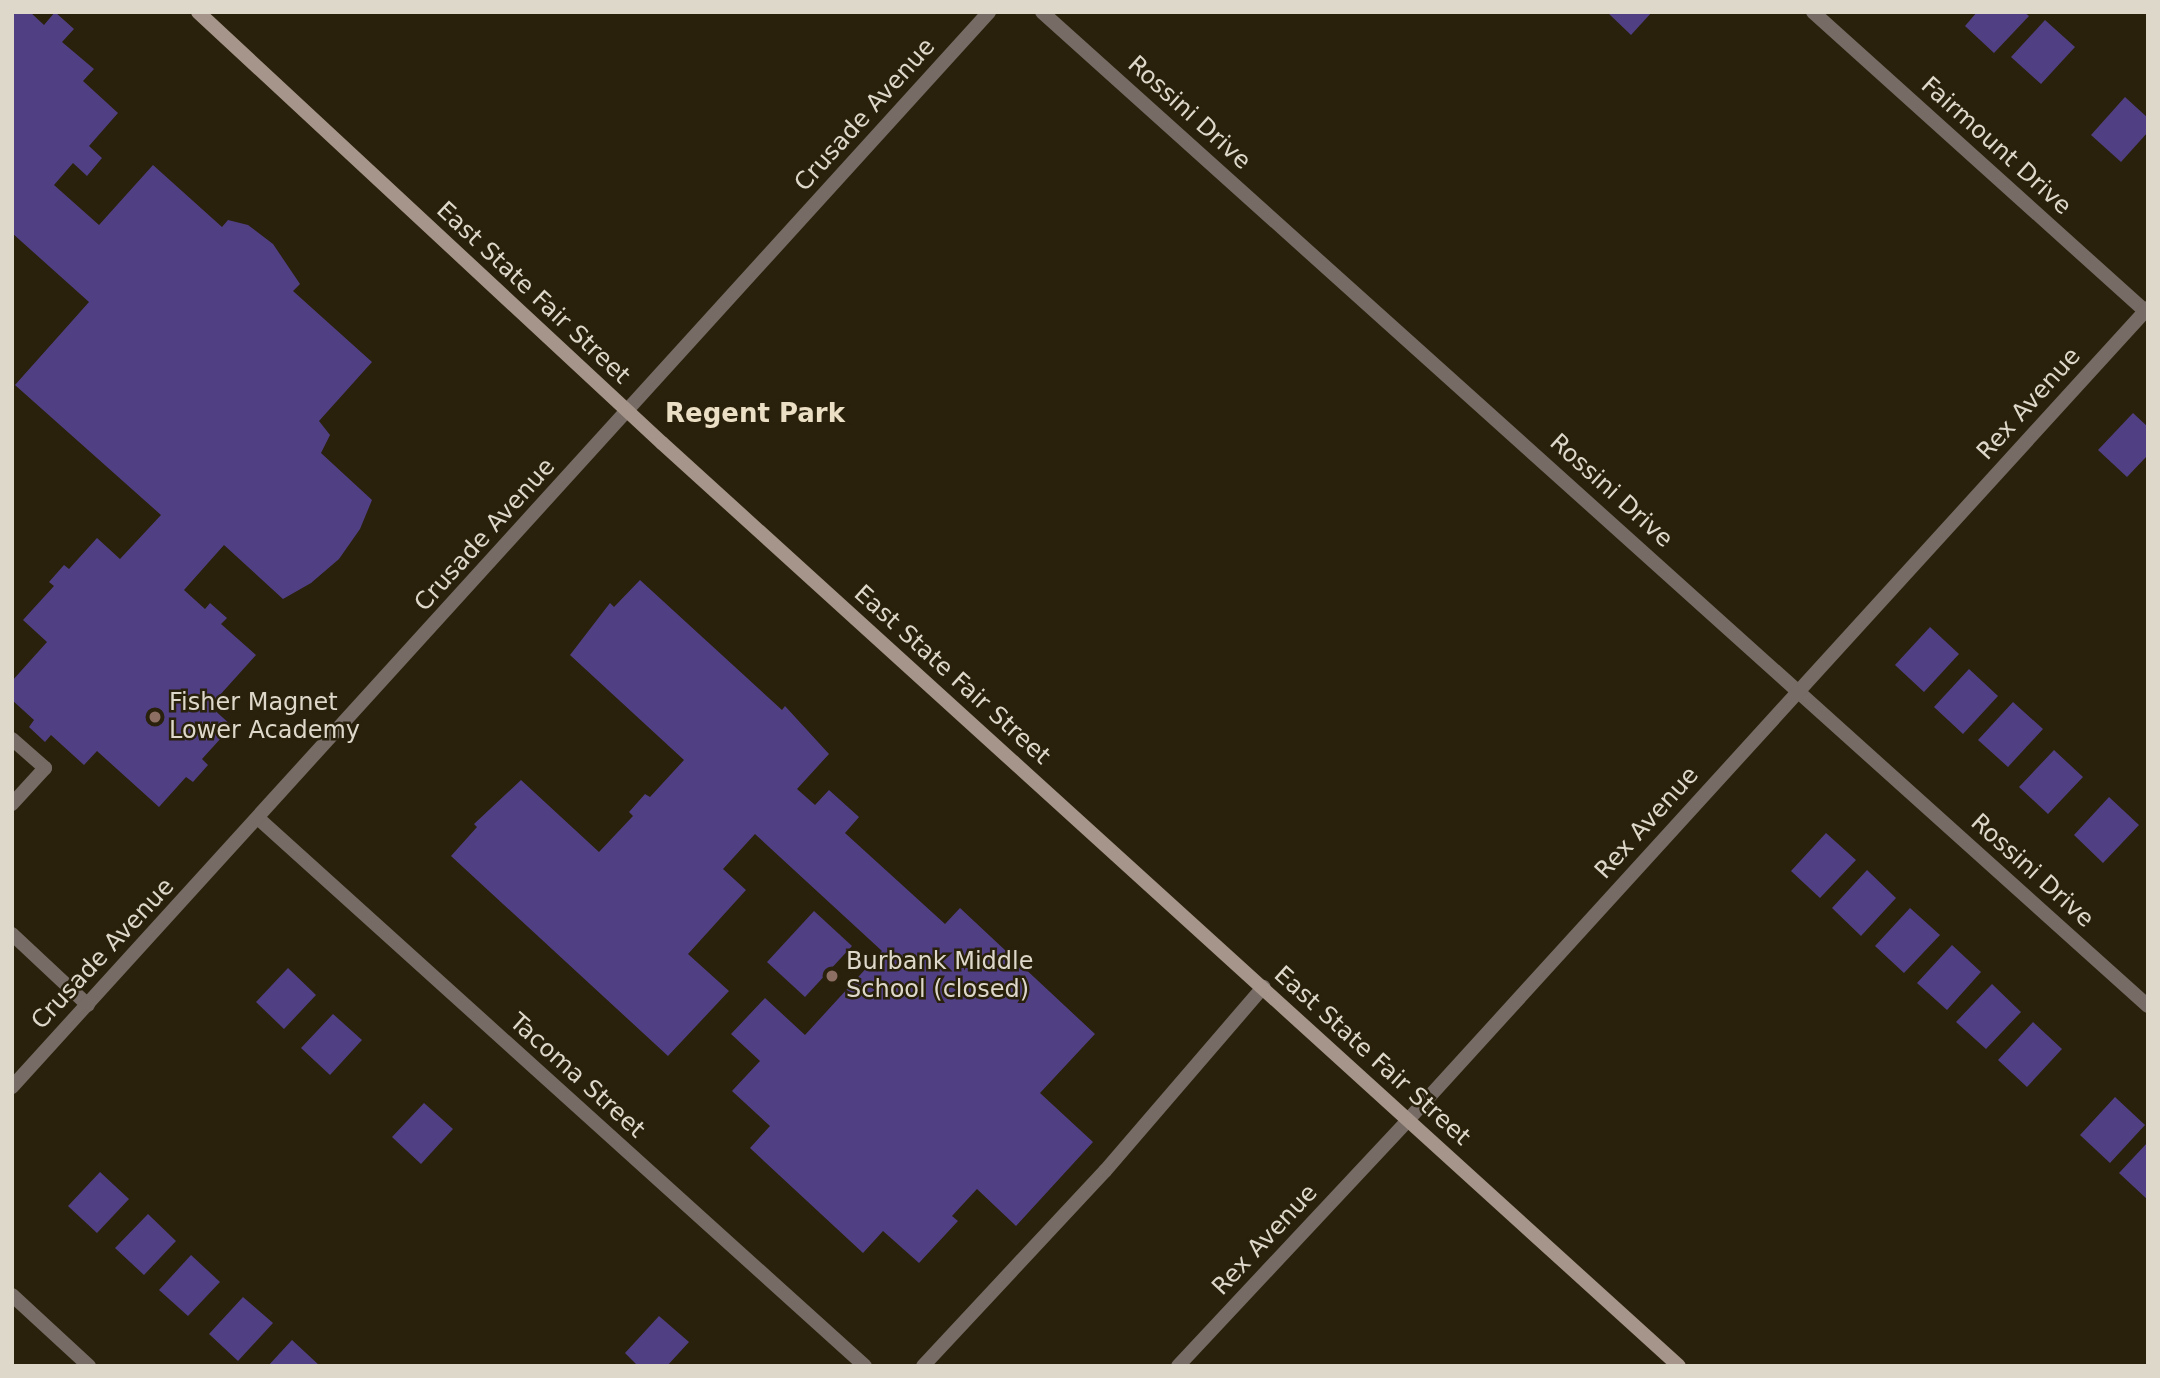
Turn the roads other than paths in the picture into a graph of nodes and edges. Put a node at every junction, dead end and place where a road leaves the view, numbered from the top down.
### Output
1 (198, 12) edge
2 (989, 12) edge
3 (1042, 12) edge
4 (1813, 12) edge
5 (2147, 311) edge
6 (628, 411) junction
7 (1798, 690) junction
8 (12, 739) edge
9 (12, 804) edge
10 (259, 819) junction
11 (12, 934) edge
12 (1263, 988) junction
13 (88, 1005) junction
14 (2148, 1006) edge
15 (12, 1087) edge
16 (1408, 1120) junction
17 (12, 1295) edge
18 (89, 1366) edge
19 (865, 1366) edge
20 (923, 1366) edge
21 (1178, 1366) edge
22 (1679, 1366) edge

1 - 6 street, East State Fair Street
2 - 6 street, Crusade Avenue
3 - 7 street, Rossini Drive
4 - 5 street, Fairmount Drive
5 - 7 street, Rex Avenue
6 - 10 street, Crusade Avenue
6 - 12 street, East State Fair Street
7 - 14 street, Rossini Drive
7 - 16 street, Rex Avenue
8 - 9 street
10 - 13 street, Crusade Avenue
10 - 19 street, Tacoma Street
11 - 13 street
12 - 16 street, East State Fair Street
12 - 20 street
13 - 15 street, Crusade Avenue
16 - 21 street, Rex Avenue
16 - 22 street, East State Fair Street
17 - 18 street

